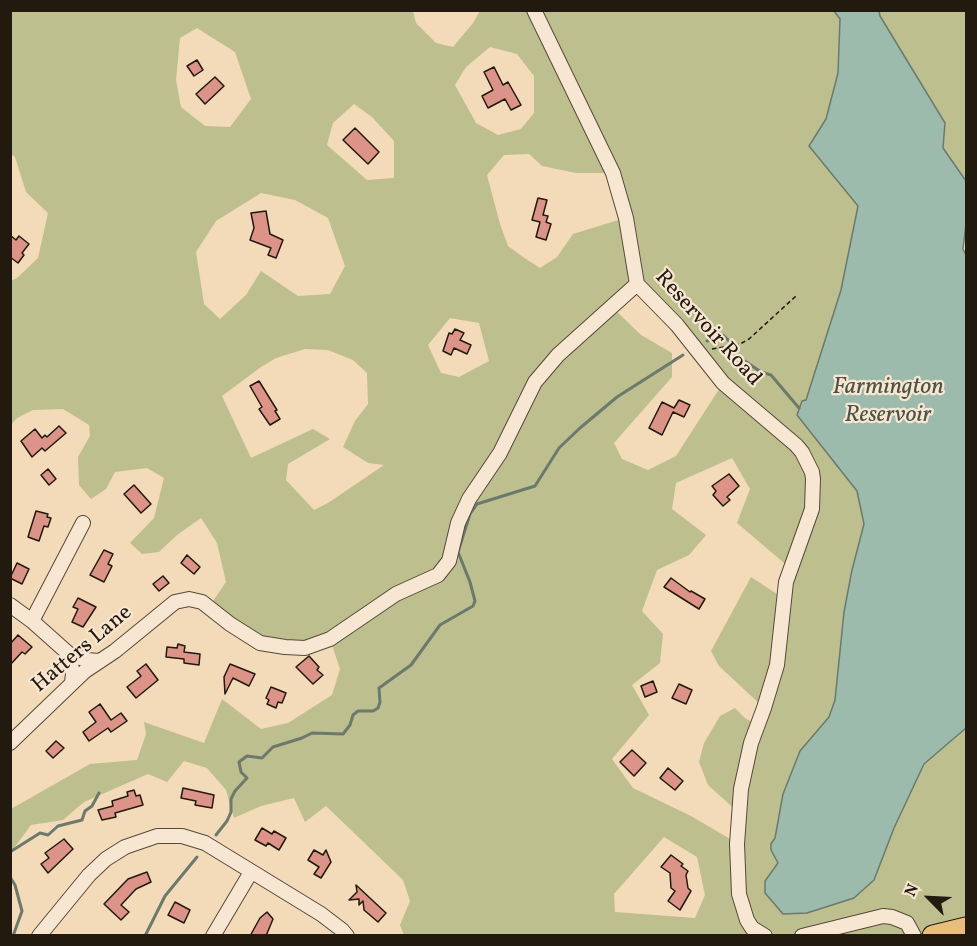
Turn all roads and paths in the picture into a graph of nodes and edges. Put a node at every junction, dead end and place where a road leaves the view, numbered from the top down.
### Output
1 (534, 10) edge
2 (637, 284) junction
3 (796, 296) dead end
4 (700, 355) junction
5 (83, 523) dead end
6 (10, 605) edge
7 (32, 621) junction
8 (69, 654) junction
9 (99, 661) junction
10 (72, 682) junction
11 (10, 743) edge
12 (251, 872) junction
13 (966, 928) edge
14 (39, 936) edge
15 (213, 936) edge
16 (347, 936) edge
17 (765, 936) edge
18 (802, 936) edge
19 (914, 936) edge
20 (933, 936) edge

1 - 2 street, Reservoir Road
2 - 4 street, Reservoir Road
2 - 9 street, Hatters Lane
3 - 4 path
4 - 17 street, Reservoir Road
5 - 7 street
6 - 7 street
7 - 8 street
8 - 9 street
8 - 10 street
9 - 10 street, Hatters Lane
10 - 11 street, Hatters Lane
12 - 14 street
12 - 15 street
12 - 16 street
13 - 20 highway
18 - 19 street

